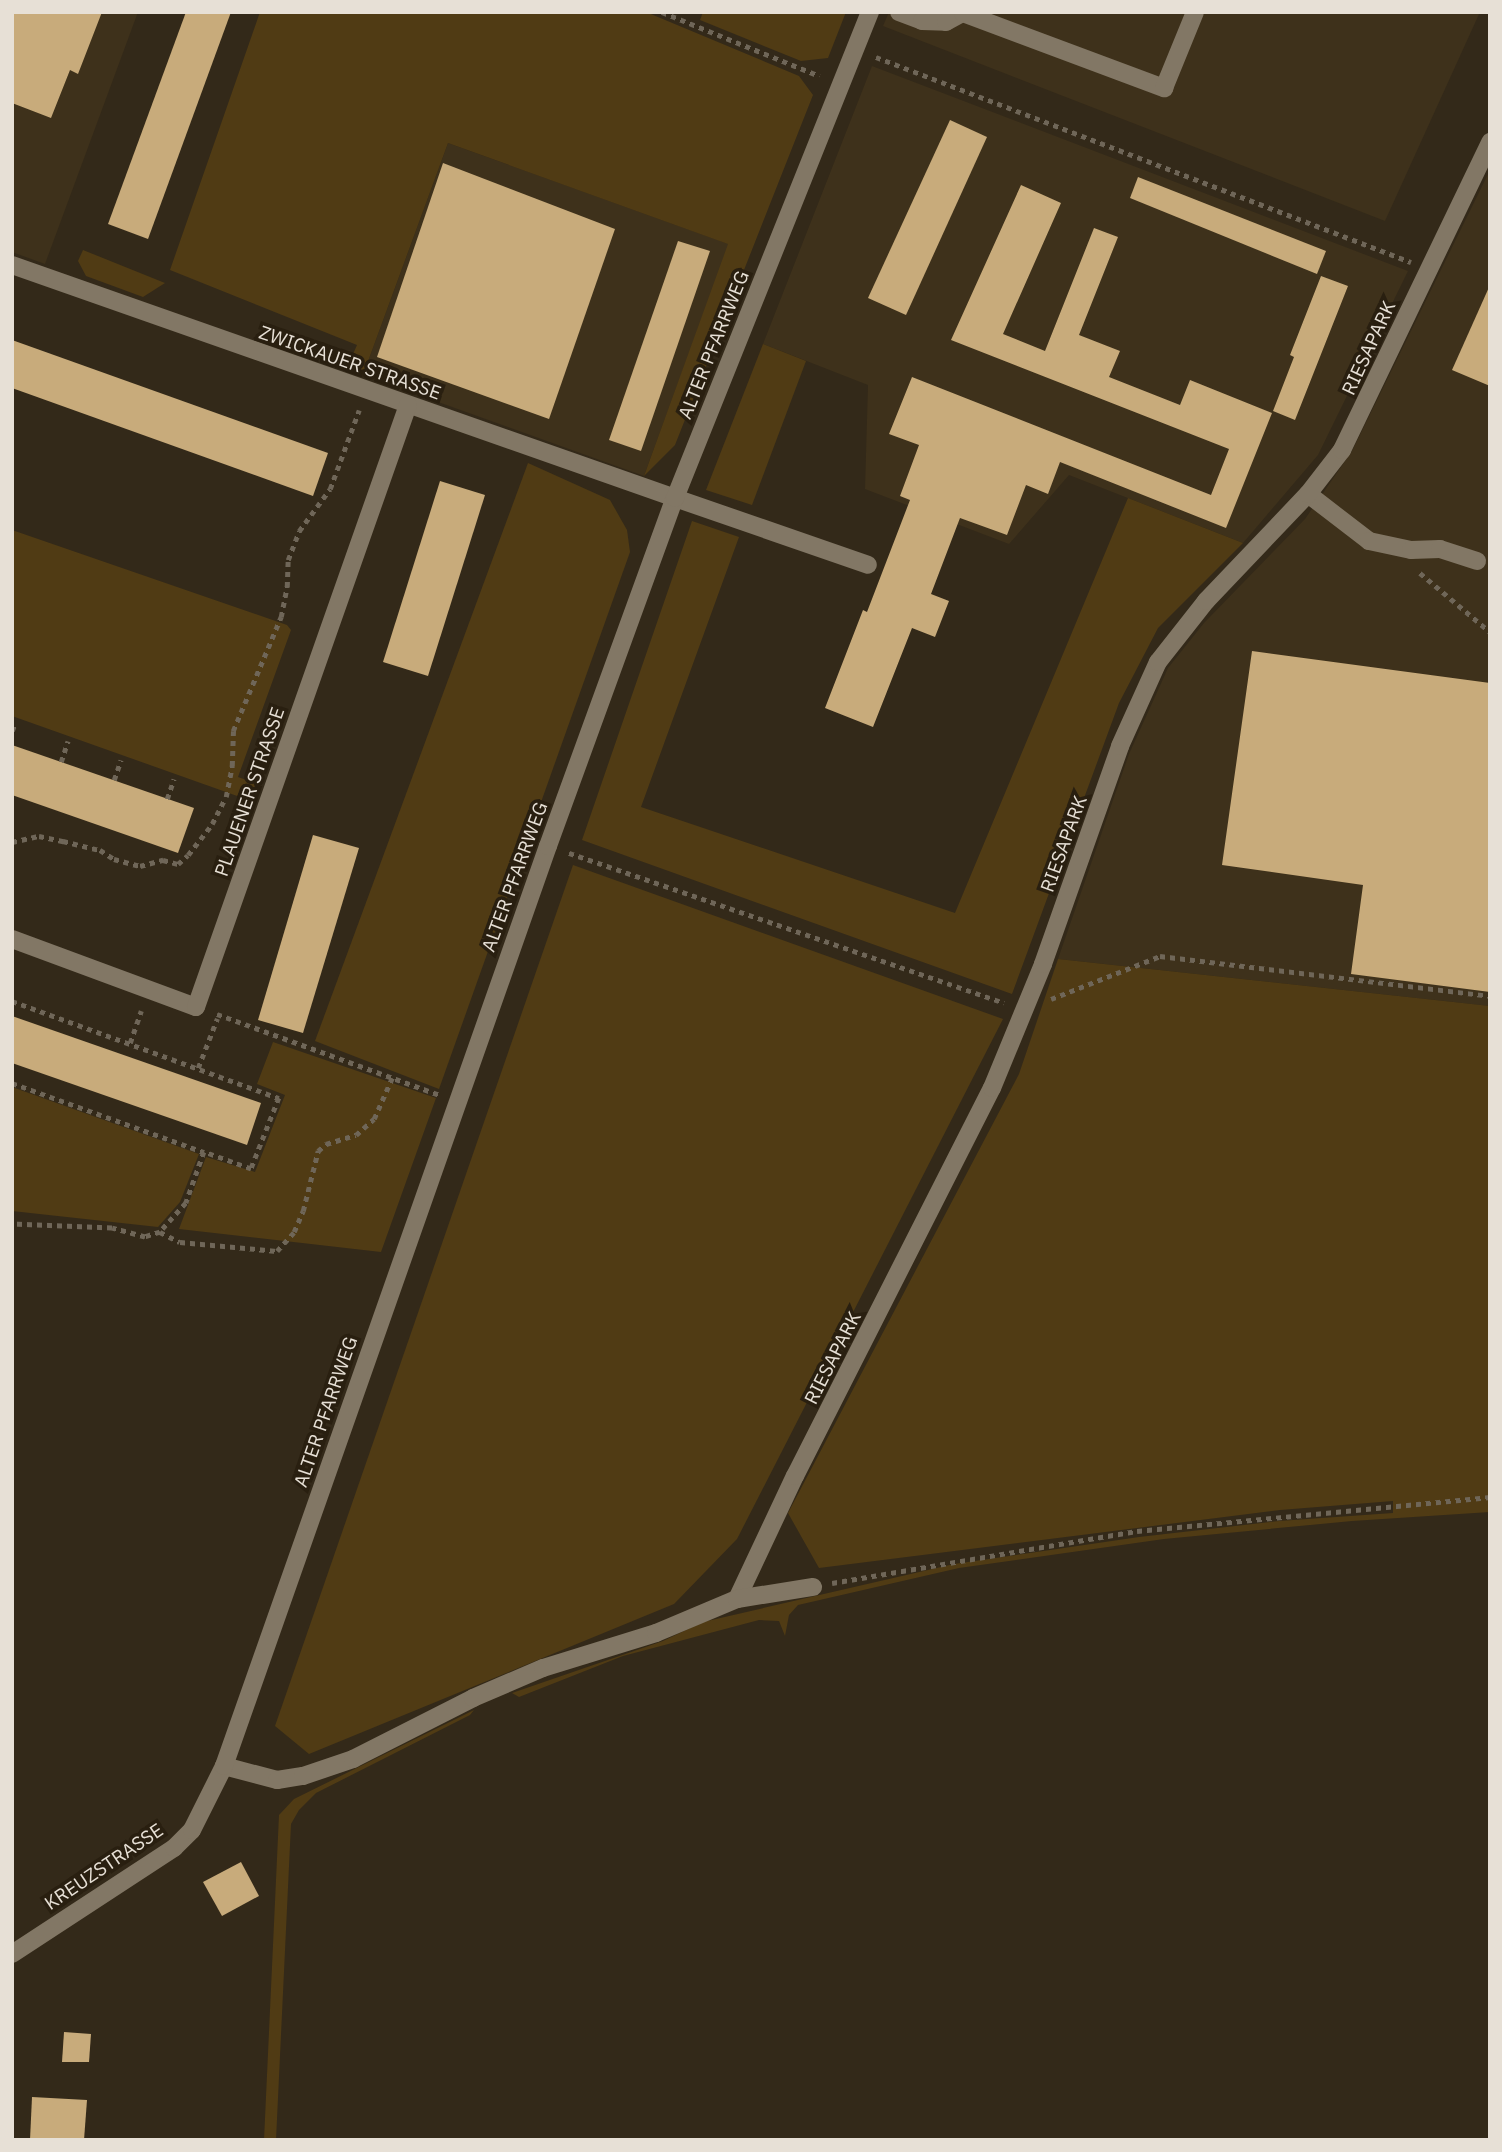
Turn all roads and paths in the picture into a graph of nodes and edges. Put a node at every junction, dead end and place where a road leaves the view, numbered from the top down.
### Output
1 (662, 12) edge
2 (870, 12) edge
3 (900, 12) edge
4 (1195, 12) edge
5 (963, 13) edge
6 (856, 49) junction
7 (842, 84) junction
8 (1490, 142) edge
9 (12, 265) edge
10 (1429, 269) junction
11 (366, 391) junction
12 (408, 405) junction
13 (1308, 494) junction
14 (675, 498) junction
15 (1410, 551) junction
16 (1477, 561) dead end
17 (868, 565) dead end
18 (1490, 632) edge
19 (15, 723) dead end
20 (12, 731) edge
21 (68, 741) dead end
22 (121, 760) dead end
23 (61, 762) dead end
24 (174, 779) dead end
25 (114, 780) dead end
26 (167, 799) dead end
27 (12, 842) edge
28 (548, 846) junction
29 (12, 939) edge
30 (148, 990) junction
31 (1490, 996) edge
32 (12, 1001) edge
33 (196, 1007) junction
34 (1024, 1010) junction
35 (218, 1015) junction
36 (130, 1043) junction
37 (198, 1068) junction
38 (392, 1078) junction
39 (12, 1083) edge
40 (458, 1101) junction
41 (204, 1152) junction
42 (12, 1224) edge
43 (160, 1232) junction
44 (1490, 1497) edge
45 (813, 1587) joint
46 (737, 1599) junction
47 (224, 1766) junction
48 (12, 1954) edge

1 - 7 path
2 - 6 street, ALTER PFARRWEG
3 - 5 street
4 - 5 street
6 - 7 street, ALTER PFARRWEG
6 - 10 path
7 - 14 street, ALTER PFARRWEG
8 - 10 street, RIESAPARK
9 - 11 street, ZWICKAUER STRASSE
10 - 13 street, RIESAPARK
11 - 12 street, ZWICKAUER STRASSE
11 - 27 path
12 - 14 street, ZWICKAUER STRASSE
12 - 33 street, PLAUENER STRASSE
13 - 15 street
13 - 34 street, RIESAPARK
14 - 17 street, ZWICKAUER STRASSE
14 - 28 street, ALTER PFARRWEG
15 - 16 street
15 - 18 path
19 - 20 path
21 - 23 path
22 - 25 path
24 - 26 path
28 - 34 path
28 - 40 street, ALTER PFARRWEG
29 - 30 street
30 - 33 street
30 - 36 path
31 - 34 path
32 - 36 path
33 - 35 path
34 - 46 street, RIESAPARK
35 - 37 path
35 - 38 path
36 - 37 path
37 - 41 path
38 - 40 path
38 - 43 path
39 - 41 path
40 - 47 street, ALTER PFARRWEG
41 - 43 path
42 - 43 path
44 - 45 path
45 - 46 street
46 - 47 street
47 - 48 street, KREUZSTRASSE

